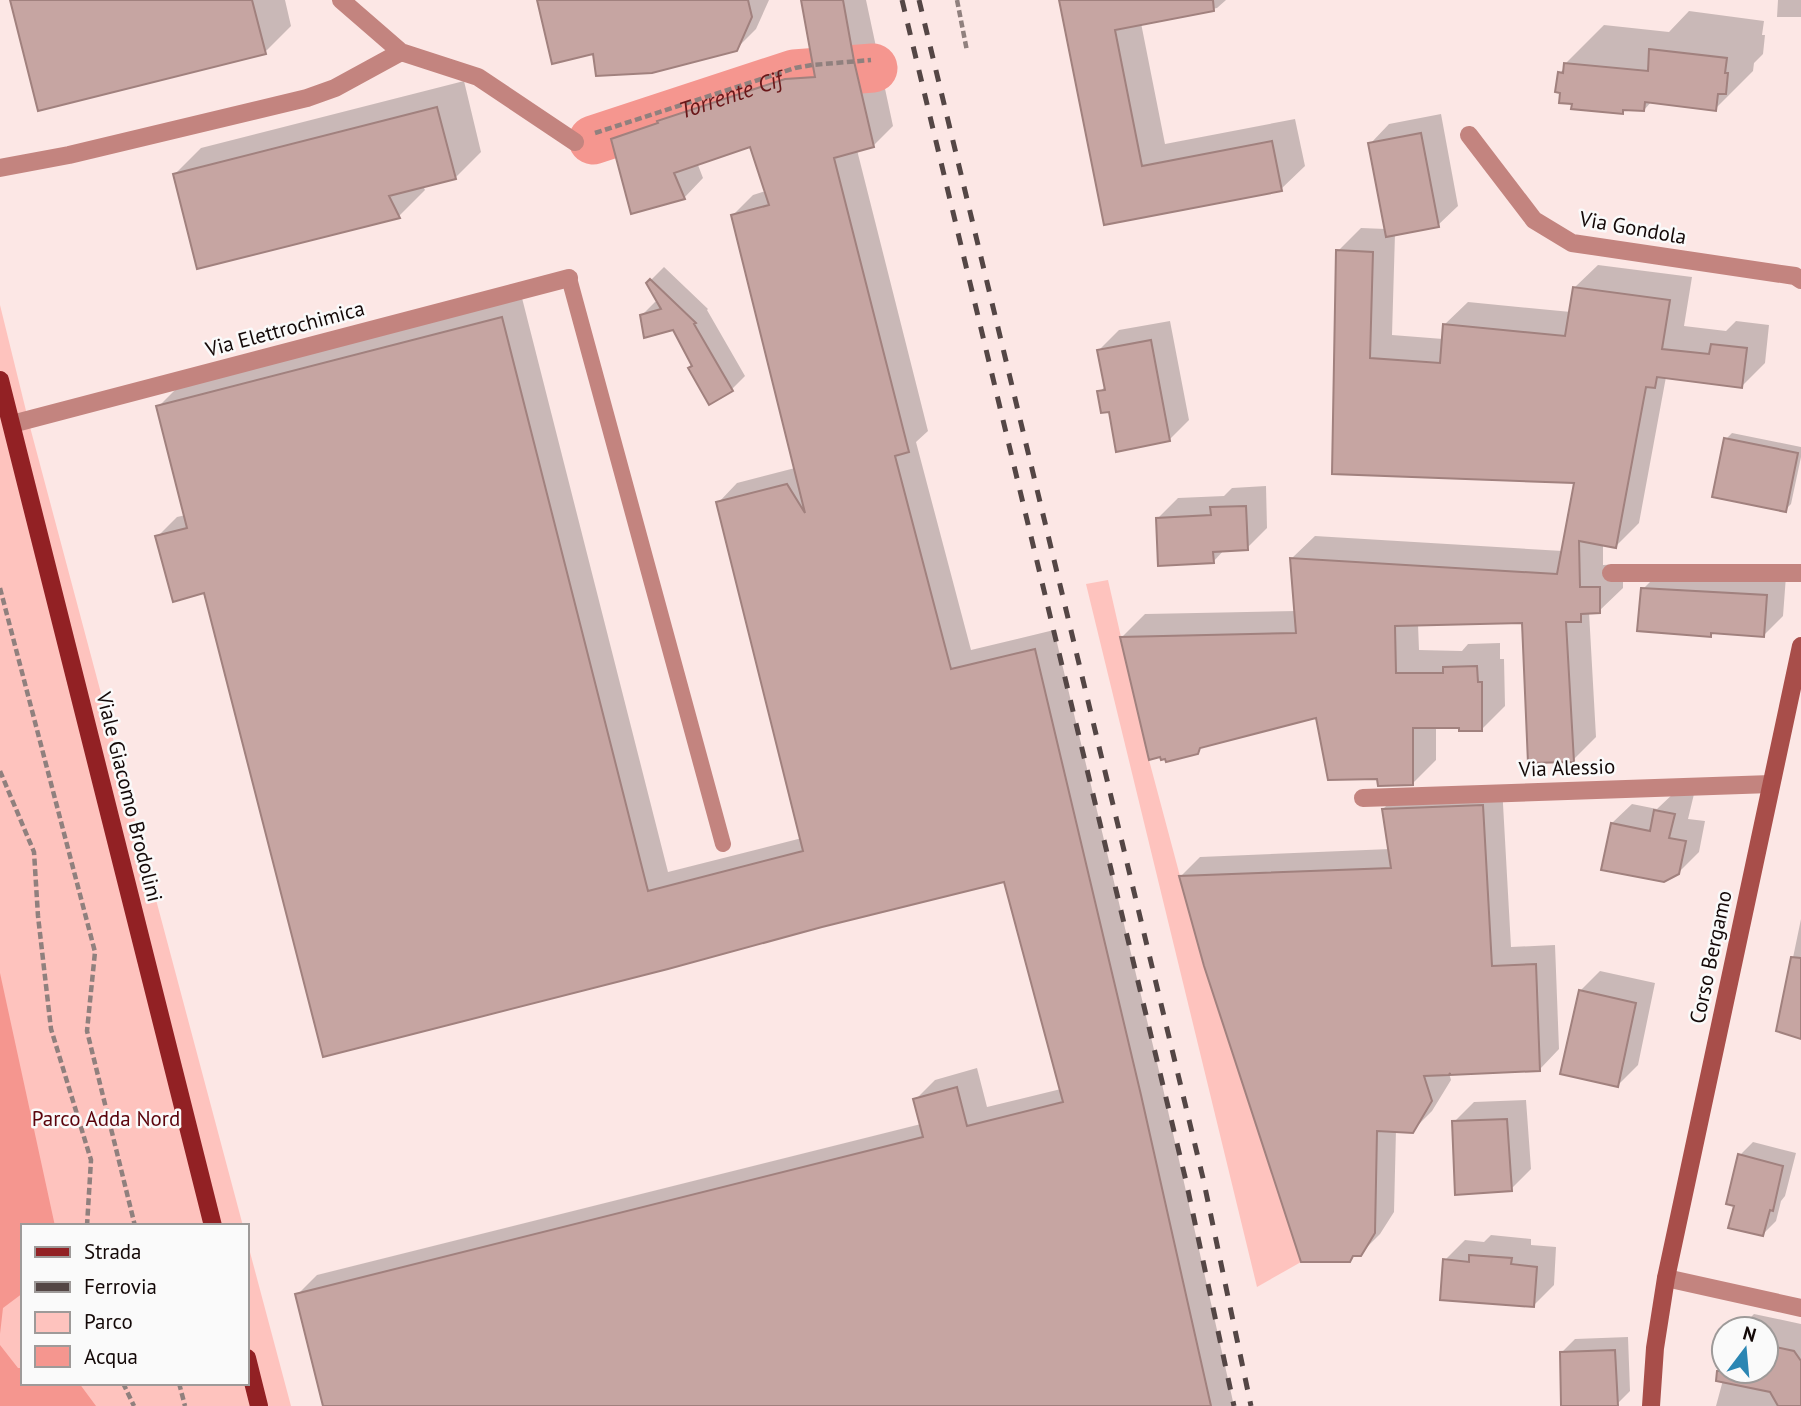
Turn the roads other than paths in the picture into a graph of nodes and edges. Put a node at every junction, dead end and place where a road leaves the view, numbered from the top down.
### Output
1 (341, 0) edge
2 (401, 52) junction
3 (1469, 135) dead end
4 (575, 142) road end
5 (0, 168) edge
6 (1799, 276) edge
7 (569, 278) joint
8 (0, 380) edge
9 (12, 424) junction
10 (1611, 573) dead end
11 (1801, 573) edge
12 (1801, 646) edge
13 (1771, 784) junction
14 (1363, 798) dead end
15 (723, 844) dead end
16 (213, 1224) edge
17 (1666, 1278) junction
18 (1801, 1308) edge
19 (248, 1362) edge
20 (259, 1406) edge
21 (1651, 1406) edge

1 - 2 street
2 - 4 street
2 - 5 street
3 - 6 street, Via Gondola
7 - 9 street, Via Elettrochimica
7 - 15 lane
8 - 9 main road, Viale Giacomo Brodolini
9 - 16 main road, Viale Giacomo Brodolini
10 - 11 street
12 - 13 main road, Corso Bergamo
13 - 14 street, Via Alessio
13 - 17 main road, Corso Bergamo
17 - 18 street
17 - 21 main road, Corso Bergamo
19 - 20 main road

